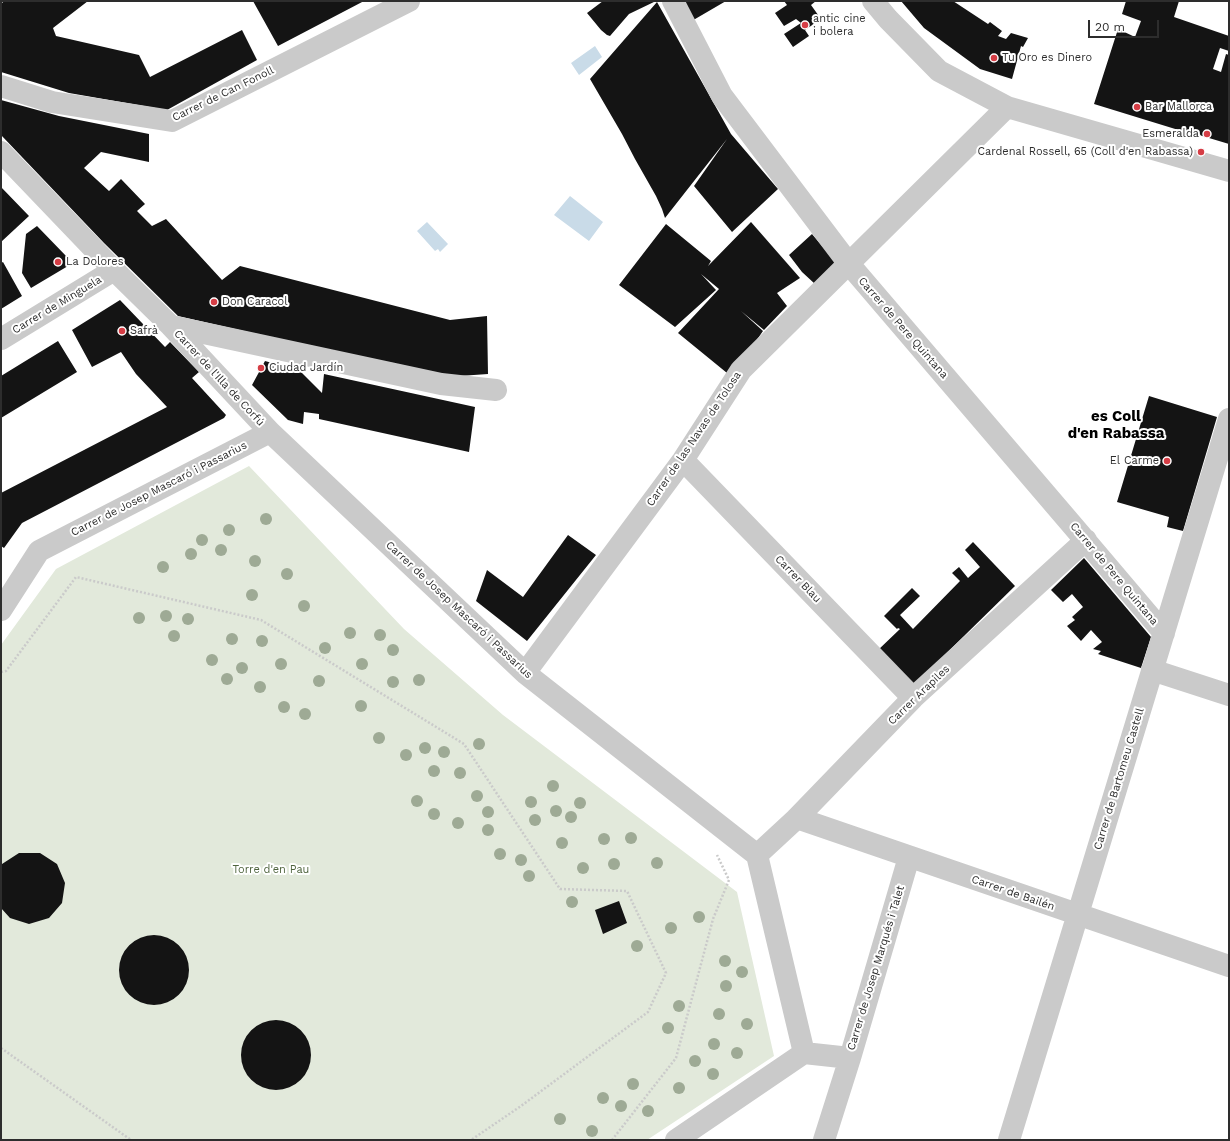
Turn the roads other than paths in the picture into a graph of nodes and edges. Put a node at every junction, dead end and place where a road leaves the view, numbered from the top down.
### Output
1 (409, 1) edge
2 (673, 1) edge
3 (873, 1) edge
4 (1, 86) edge
5 (1007, 107) junction
6 (1, 152) edge
7 (1229, 171) edge
8 (849, 264) junction
9 (114, 270) junction
10 (171, 326) junction
11 (1, 339) edge
12 (496, 390) dead end
13 (1228, 427) edge
14 (270, 432) junction
15 (682, 460) junction
16 (1086, 540) junction
17 (1, 610) edge
18 (1164, 633) junction
19 (1152, 670) junction
20 (525, 673) junction
21 (1229, 695) edge
22 (913, 698) junction
23 (797, 818) junction
24 (757, 855) junction
25 (909, 857) junction
26 (1077, 915) junction
27 (1229, 966) edge
28 (804, 1053) junction
29 (850, 1058) junction
30 (676, 1140) edge
31 (824, 1140) edge
32 (1008, 1140) edge

1 - 4 street, Carrer de Can Fonoll
2 - 8 street, Carrer de Pere Quintana
3 - 5 street
5 - 7 street
5 - 8 street, Carrer de las Navas de Tolosa
6 - 9 street, Carrer de l'Illa de Corfú
8 - 15 street, Carrer de las Navas de Tolosa
8 - 16 street, Carrer de Pere Quintana
9 - 10 street, Carrer de l'Illa de Corfú
9 - 11 street, Carrer de Minguela
10 - 12 street
10 - 14 street, Carrer de l'Illa de Corfú
13 - 18 street, Carrer de Bartomeu Castell
14 - 17 street, Carrer de Josep Mascaró i Passarius
14 - 20 street, Carrer de Josep Mascaró i Passarius
15 - 20 street, Carrer de las Navas de Tolosa
15 - 22 street, Carrer Blau
16 - 18 street, Carrer de Pere Quintana
16 - 22 street, Carrer Arapiles
18 - 19 street, Carrer de Bartomeu Castell
19 - 21 street
19 - 26 street, Carrer de Bartomeu Castell
20 - 24 street, Carrer de Josep Mascaró i Passarius
22 - 23 street, Carrer Arapiles
23 - 24 street, Carrer Arapiles
23 - 25 street, Carrer de Bailén
24 - 28 street
25 - 26 street, Carrer de Bailén
25 - 29 street, Carrer de Josep Marqués i Talet
26 - 27 street, Carrer de Bailén
26 - 32 street, Carrer de Bartomeu Castell
28 - 29 street, Carrer de Josep Marqués i Talet
28 - 30 street
29 - 31 street

